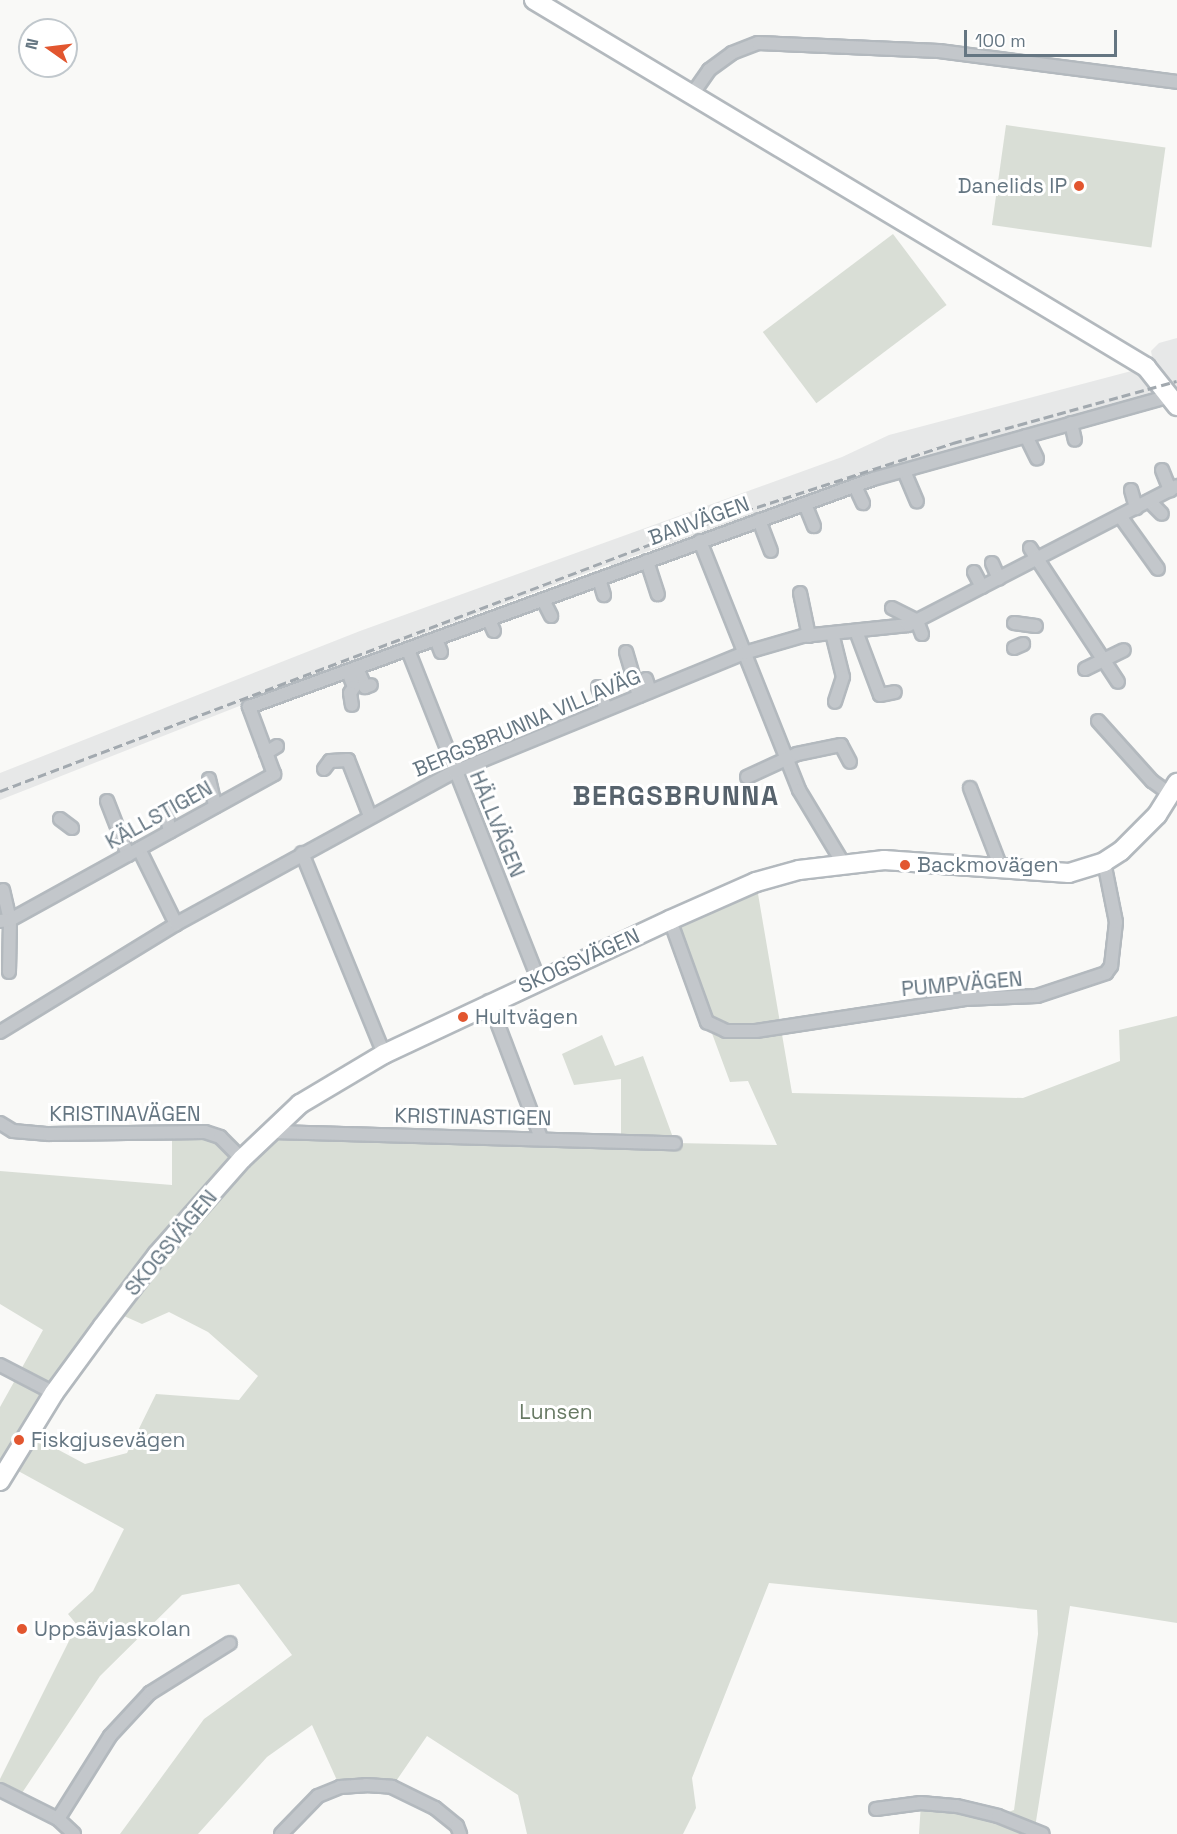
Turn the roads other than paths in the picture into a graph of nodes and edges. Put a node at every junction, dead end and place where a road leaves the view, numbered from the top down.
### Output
1 (534, 0) edge
2 (1177, 82) edge
3 (691, 96) junction
4 (1174, 401) edge
5 (1071, 423) junction
6 (1026, 435) junction
7 (1075, 440) dead end
8 (1037, 459) dead end
9 (1162, 470) dead end
10 (904, 471) junction
11 (855, 486) junction
12 (1174, 488) edge
13 (1131, 490) dead end
14 (916, 501) dead end
15 (1149, 501) junction
16 (863, 503) dead end
17 (805, 504) junction
18 (1136, 508) junction
19 (1162, 514) dead end
20 (1120, 516) junction
21 (759, 520) junction
22 (814, 526) dead end
23 (700, 541) junction
24 (1030, 548) dead end
25 (771, 551) dead end
26 (1048, 554) junction
27 (647, 561) junction
28 (992, 563) dead end
29 (1054, 566) dead end
30 (1031, 567) junction
31 (1158, 569) dead end
32 (974, 572) dead end
33 (598, 579) junction
34 (999, 579) junction
35 (982, 587) junction
36 (800, 593) dead end
37 (658, 594) dead end
38 (604, 595) dead end
39 (543, 600) junction
40 (892, 608) dead end
41 (551, 616) dead end
42 (917, 621) junction
43 (1014, 622) dead end
44 (1036, 626) dead end
45 (856, 631) junction
46 (832, 633) junction
47 (922, 634) dead end
48 (809, 636) junction
49 (436, 639) junction
50 (408, 650) junction
51 (1124, 650) dead end
52 (441, 652) dead end
53 (626, 652) dead end
54 (744, 653) junction
55 (1104, 660) junction
56 (1086, 669) dead end
57 (352, 670) junction
58 (1118, 682) dead end
59 (371, 685) dead end
60 (598, 687) dead end
61 (645, 689) junction
62 (895, 692) dead end
63 (835, 702) dead end
64 (352, 705) dead end
65 (249, 707) joint
66 (606, 709) junction
67 (1098, 721) dead end
68 (277, 746) dead end
69 (266, 753) junction
70 (786, 759) junction
71 (850, 762) dead end
72 (324, 769) dead end
73 (454, 772) junction
74 (747, 777) dead end
75 (209, 779) dead end
76 (1175, 786) edge
77 (970, 788) dead end
78 (106, 801) dead end
79 (215, 806) junction
80 (166, 812) dead end
81 (370, 816) junction
82 (60, 819) dead end
83 (72, 828) dead end
84 (170, 832) junction
85 (134, 852) junction
86 (302, 853) junction
87 (1104, 862) junction
88 (843, 863) junction
89 (1002, 868) junction
90 (3, 890) dead end
91 (5, 920) edge
92 (670, 920) junction
93 (176, 924) junction
94 (9, 972) dead end
95 (538, 979) junction
96 (489, 1001) junction
97 (0, 1032) edge
98 (384, 1054) junction
99 (0, 1123) edge
100 (270, 1132) junction
101 (541, 1138) junction
102 (675, 1143) dead end
103 (243, 1159) junction
104 (0, 1365) edge
105 (54, 1393) junction
106 (0, 1481) edge
107 (230, 1643) dead end
108 (0, 1790) edge
109 (876, 1809) dead end
110 (58, 1819) junction
111 (1037, 1833) edge
112 (74, 1834) edge
113 (281, 1834) edge
114 (460, 1834) edge

1 - 3 street
2 - 3 street
3 - 4 street
4 - 5 street, BANVÄGEN
5 - 6 street, BANVÄGEN
5 - 7 street
6 - 8 street
6 - 10 street, BANVÄGEN
9 - 12 street
10 - 11 street, BANVÄGEN
10 - 14 street
11 - 16 street
11 - 17 street, BANVÄGEN
12 - 15 street, BERGSBRUNNA VILLAVÄG
13 - 18 street
15 - 18 street, BERGSBRUNNA VILLAVÄG
15 - 19 street
17 - 21 street, BANVÄGEN
17 - 22 street
18 - 20 street, BERGSBRUNNA VILLAVÄG
20 - 26 street, BERGSBRUNNA VILLAVÄG
20 - 31 street
21 - 23 street, BANVÄGEN
21 - 25 street
23 - 27 street, BANVÄGEN
23 - 54 street
24 - 30 street
26 - 29 street
26 - 30 street, BERGSBRUNNA VILLAVÄG
27 - 33 street, BANVÄGEN
27 - 37 street
28 - 34 street
30 - 34 street, BERGSBRUNNA VILLAVÄG
30 - 55 street
32 - 35 street
33 - 38 street
33 - 39 street, BANVÄGEN
34 - 35 street, BERGSBRUNNA VILLAVÄG
35 - 42 street, BERGSBRUNNA VILLAVÄG
36 - 48 street
39 - 41 street
39 - 49 street, BANVÄGEN
40 - 42 street
42 - 45 street, BERGSBRUNNA VILLAVÄG
42 - 47 street
43 - 44 street
45 - 46 street, BERGSBRUNNA VILLAVÄG
45 - 62 street
46 - 48 street, BERGSBRUNNA VILLAVÄG
46 - 63 street
48 - 54 street, BERGSBRUNNA VILLAVÄG
49 - 50 street, BANVÄGEN
49 - 52 street
50 - 57 street, BANVÄGEN
50 - 73 street, HÄLLVÄGEN
51 - 55 street
53 - 61 street
54 - 61 street, BERGSBRUNNA VILLAVÄG
54 - 70 street
55 - 56 street
55 - 58 street
57 - 59 street
57 - 64 street
57 - 65 street, BANVÄGEN
60 - 66 street
61 - 66 street, BERGSBRUNNA VILLAVÄG
65 - 69 street, KÄLLSTIGEN
66 - 73 street, BERGSBRUNNA VILLAVÄG
67 - 76 street
68 - 69 street
69 - 79 street, KÄLLSTIGEN
70 - 71 street
70 - 74 street
70 - 88 street
72 - 81 street
73 - 81 street, BERGSBRUNNA VILLAVÄG
73 - 95 street, HÄLLVÄGEN
75 - 79 street
76 - 87 street, SKOGSVÄGEN
77 - 89 street
78 - 85 street
79 - 84 street, KÄLLSTIGEN
80 - 84 street
81 - 86 street, BERGSBRUNNA VILLAVÄG
82 - 83 street
84 - 85 street, KÄLLSTIGEN
85 - 91 street, KÄLLSTIGEN
85 - 93 street
86 - 93 street, BERGSBRUNNA VILLAVÄG
86 - 98 street
87 - 89 street, SKOGSVÄGEN
87 - 92 street, PUMPVÄGEN
88 - 89 street, SKOGSVÄGEN
88 - 92 street, SKOGSVÄGEN
90 - 91 street
91 - 94 street
92 - 95 street, SKOGSVÄGEN
93 - 97 street, BERGSBRUNNA VILLAVÄG
95 - 96 street, SKOGSVÄGEN
96 - 98 street, SKOGSVÄGEN
96 - 101 street
98 - 100 street, SKOGSVÄGEN
99 - 103 street, KRISTINAVÄGEN
100 - 101 street, KRISTINASTIGEN
100 - 103 street, SKOGSVÄGEN
101 - 102 street, KRISTINASTIGEN
103 - 105 street, SKOGSVÄGEN
104 - 105 street
105 - 106 street, SKOGSVÄGEN
107 - 110 street
108 - 110 street
109 - 111 street
110 - 112 street
113 - 114 street

